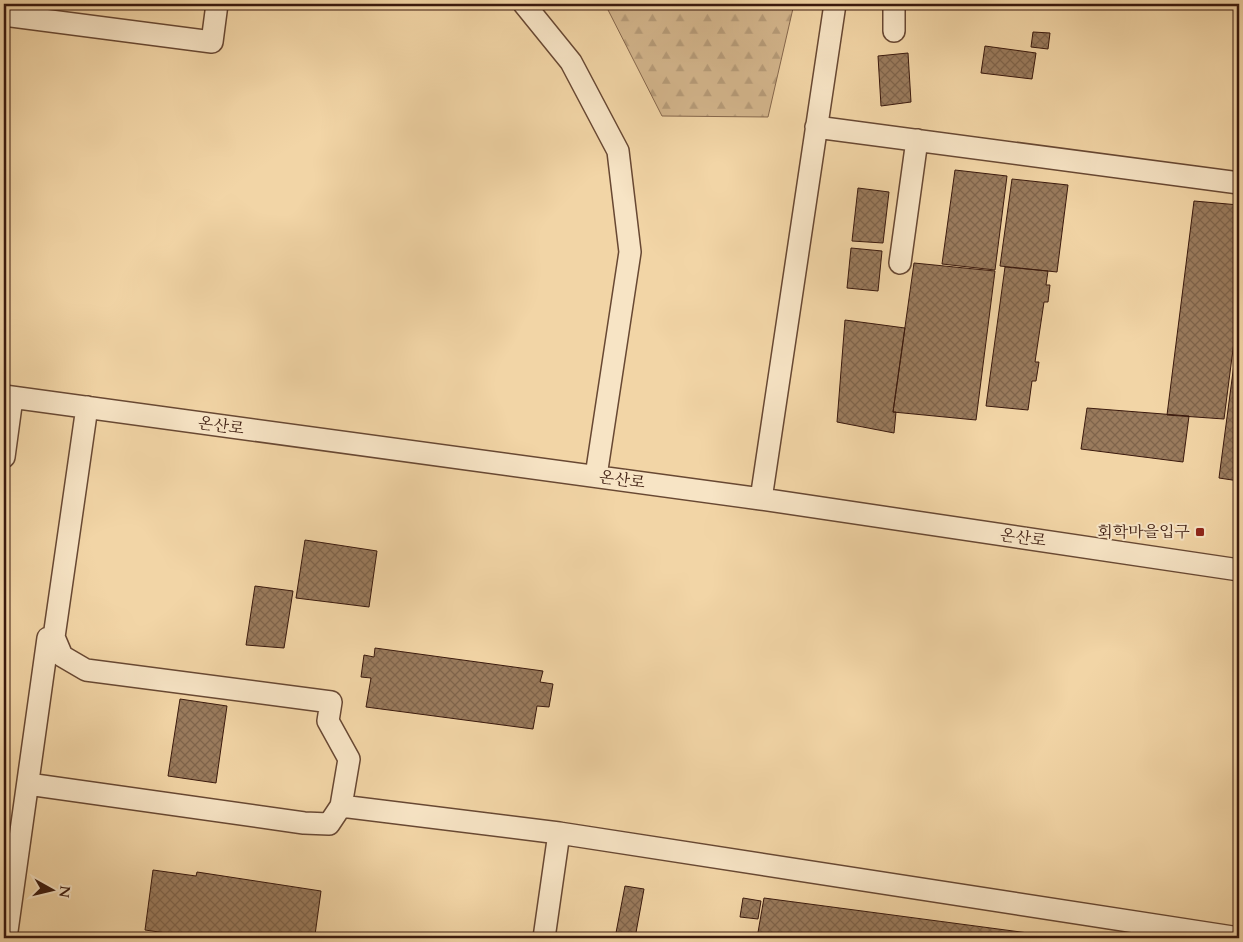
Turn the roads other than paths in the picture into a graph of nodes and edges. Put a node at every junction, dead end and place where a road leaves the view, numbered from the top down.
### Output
1 (217, 4) edge
2 (524, 4) edge
3 (835, 4) edge
4 (894, 4) edge
5 (4, 15) edge
6 (894, 31) dead end
7 (816, 127) junction
8 (917, 140) junction
9 (1239, 183) edge
10 (900, 262) dead end
11 (8, 397) edge
12 (87, 408) junction
13 (4, 457) edge
14 (596, 476) junction
15 (761, 499) junction
16 (1239, 570) edge
17 (54, 637) junction
18 (28, 784) junction
19 (341, 806) junction
20 (559, 833) junction
21 (6, 938) edge
22 (544, 938) edge
23 (1239, 938) edge

1 - 5 street
2 - 14 street
3 - 7 street
4 - 6 street
7 - 8 street
7 - 15 street
8 - 9 street
8 - 10 street
11 - 12 street, 온산로
11 - 13 street
12 - 14 street, 온산로
12 - 17 street
14 - 15 street, 온산로
15 - 16 street, 온산로
17 - 18 street
17 - 19 street
18 - 19 street
18 - 21 street
19 - 20 street
20 - 22 street
20 - 23 street

